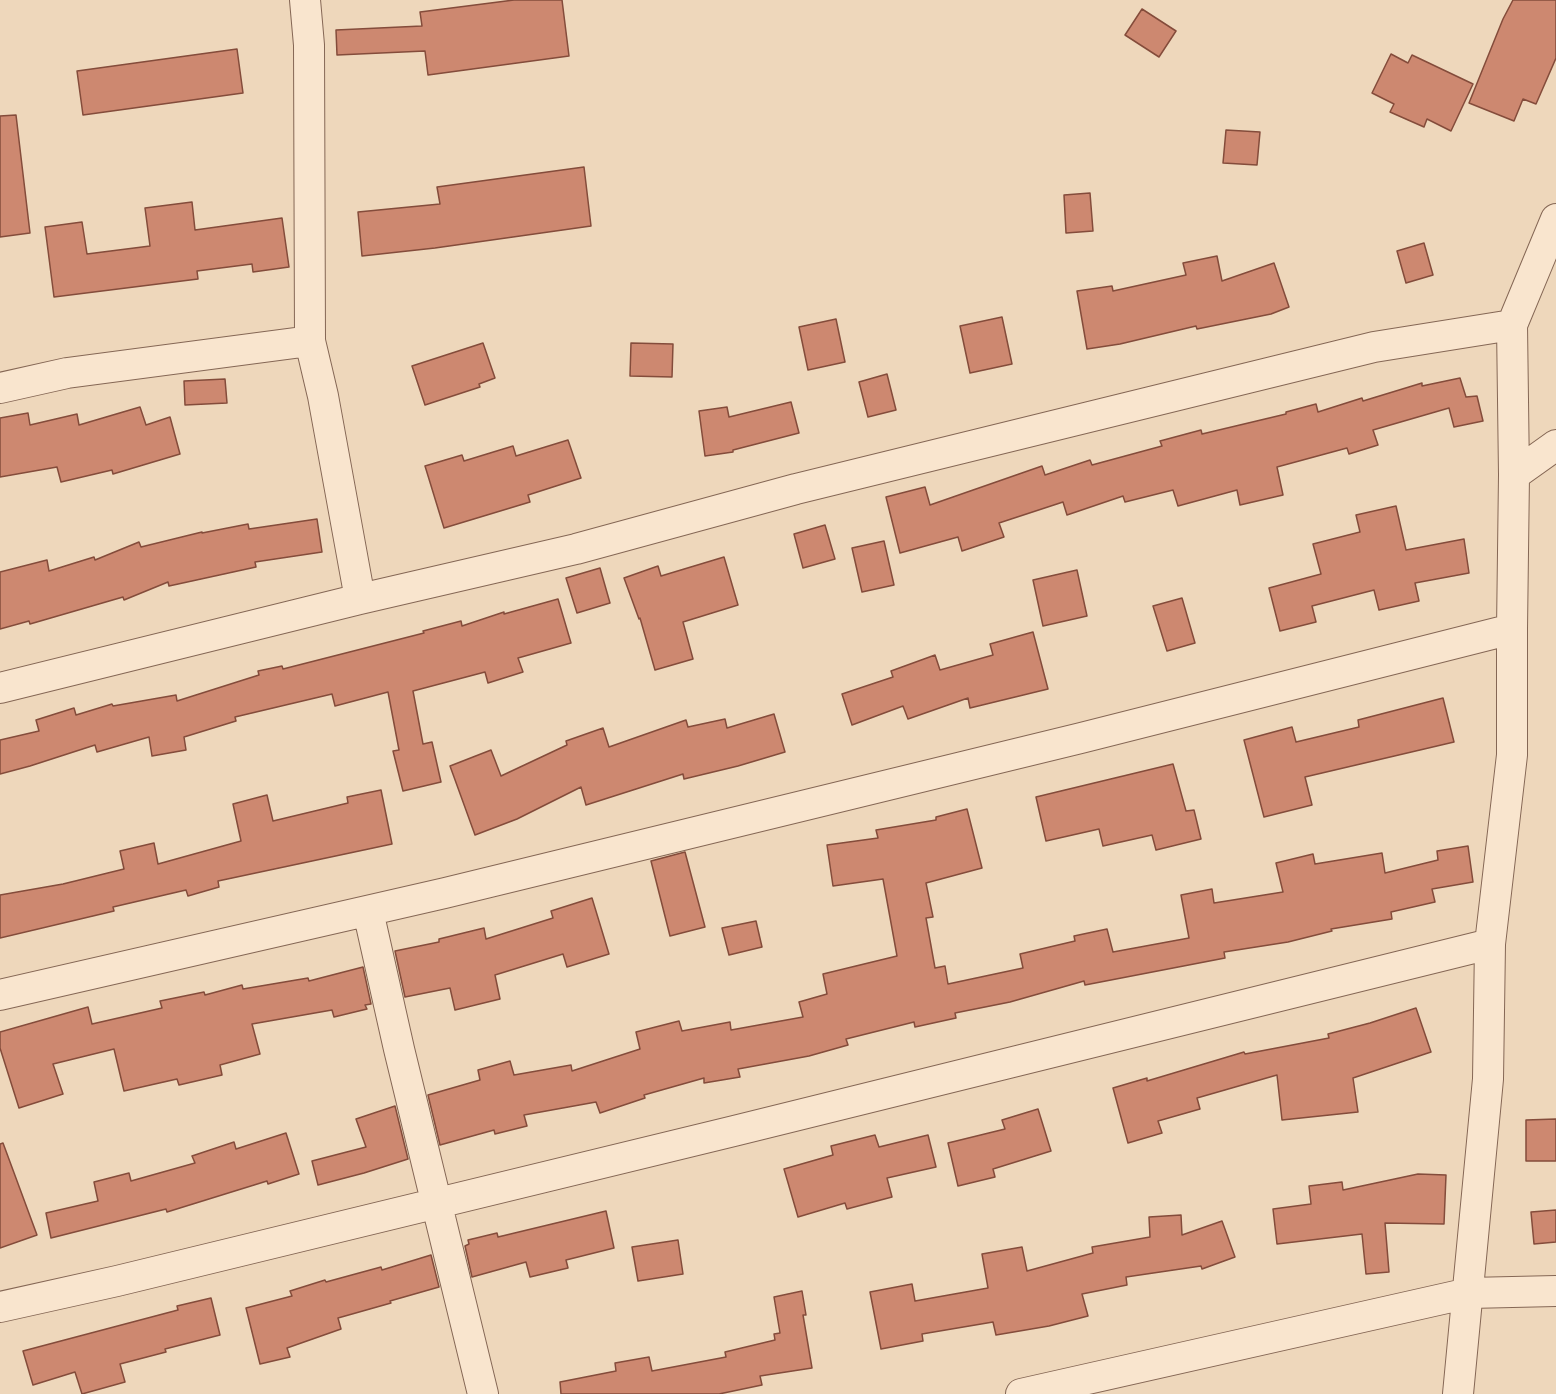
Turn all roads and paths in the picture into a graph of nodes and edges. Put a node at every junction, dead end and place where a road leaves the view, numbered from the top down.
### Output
1 (305, 0) edge
2 (1556, 219) edge
3 (1512, 325) junction
4 (309, 341) junction
5 (0, 388) edge
6 (1556, 445) edge
7 (1514, 475) junction
8 (360, 599) junction
9 (1512, 629) junction
10 (0, 688) edge
11 (368, 911) junction
12 (1490, 944) junction
13 (0, 995) edge
14 (436, 1203) junction
15 (1556, 1291) edge
16 (1469, 1293) junction
17 (0, 1307) edge
18 (483, 1394) edge
19 (1022, 1394) edge
20 (1458, 1394) edge

1 - 4 street
2 - 3 street
3 - 7 street
3 - 8 street
4 - 5 street
4 - 8 street
6 - 7 street
7 - 9 street
8 - 10 street
9 - 11 street
9 - 12 street
11 - 13 street
11 - 14 street
12 - 14 street
12 - 16 street
14 - 17 street
14 - 18 street
15 - 16 street
16 - 19 street
16 - 20 street

